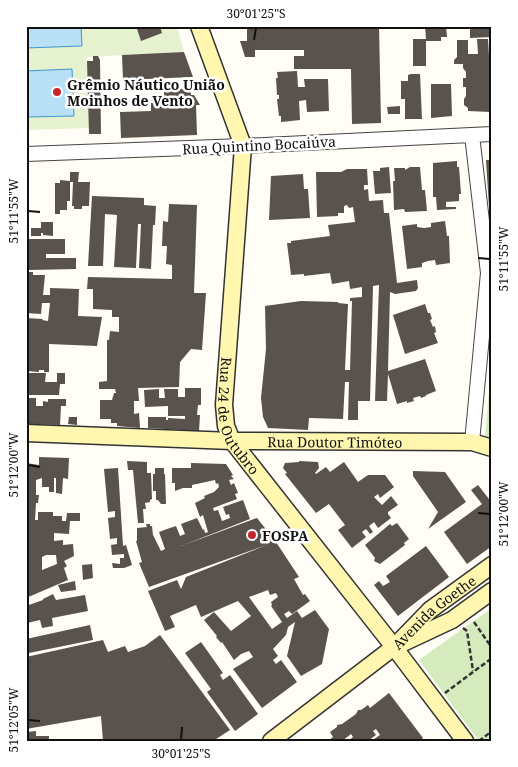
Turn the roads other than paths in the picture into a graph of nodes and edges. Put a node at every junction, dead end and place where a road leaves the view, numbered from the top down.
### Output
1 (199, 26) edge
2 (492, 134) edge
3 (472, 135) junction
4 (243, 146) junction
5 (26, 154) edge
6 (26, 433) edge
7 (232, 442) junction
8 (472, 442) junction
9 (492, 448) edge
10 (492, 565) edge
11 (492, 591) edge
12 (394, 647) junction
13 (271, 741) edge
14 (465, 741) edge

1 - 4 main road, Rua 24 de Outubro
2 - 3 street, Rua Quintino Bocaiúva
3 - 4 street, Rua Quintino Bocaiúva
3 - 8 street
4 - 5 street, Rua Quintino Bocaiúva
4 - 7 main road, Rua 24 de Outubro
6 - 7 main road, Rua Doutor Timóteo
7 - 8 main road, Rua Doutor Timóteo
7 - 12 main road, Rua 24 de Outubro
8 - 9 main road, Rua Doutor Timóteo
10 - 12 main road, Avenida Goethe
11 - 12 main road, Avenida Goethe
12 - 13 main road
12 - 14 main road, Rua 24 de Outubro

